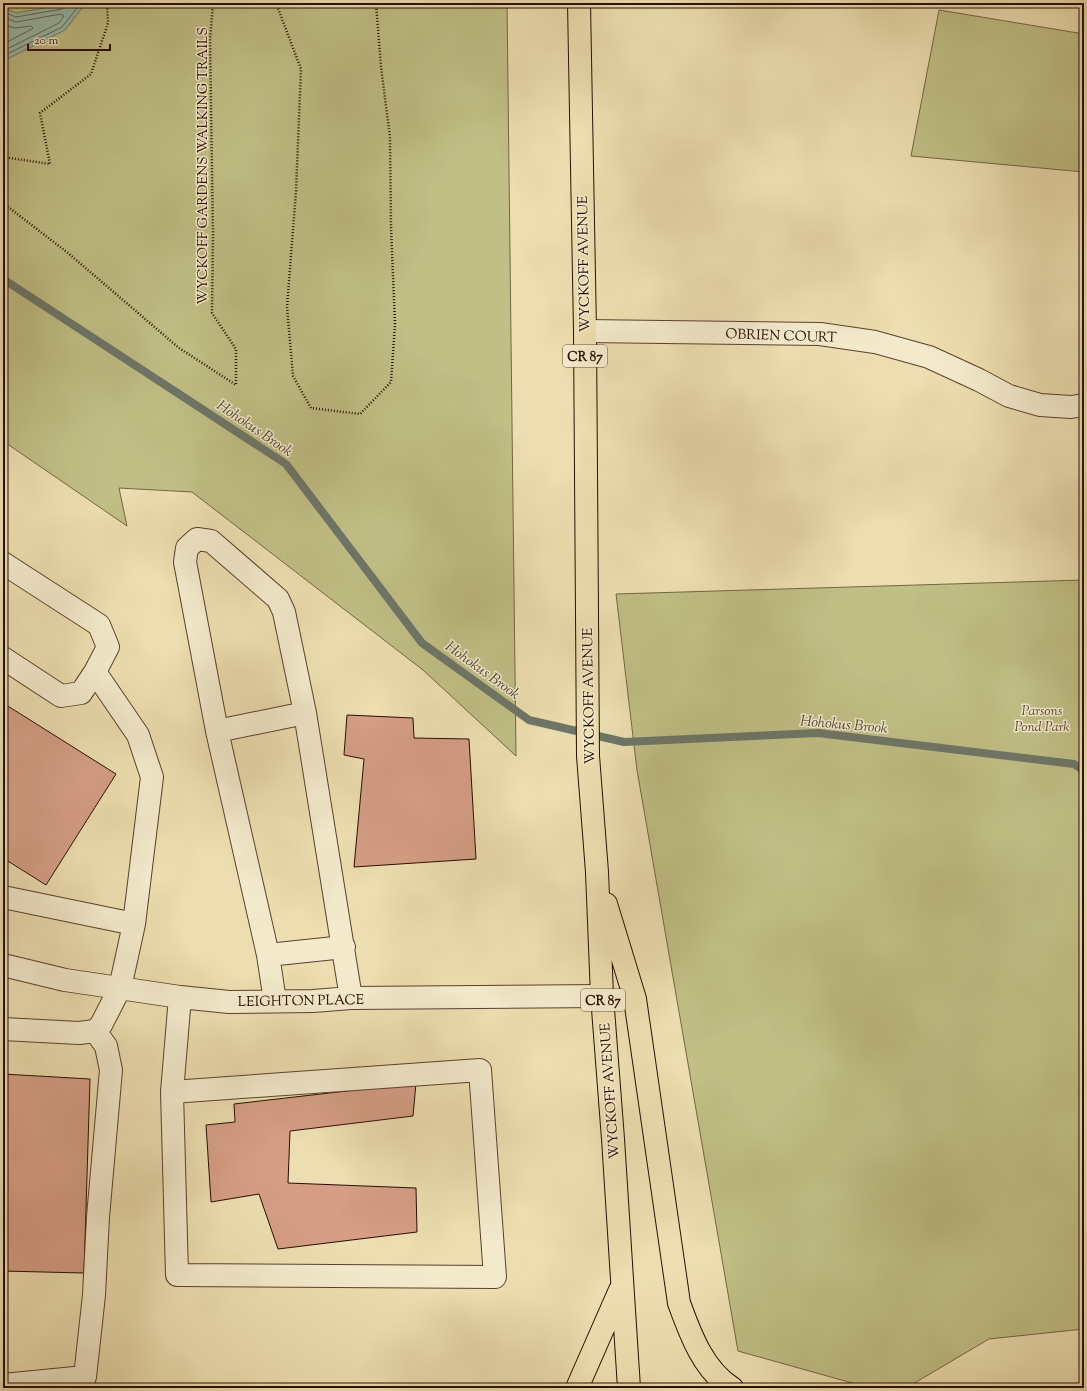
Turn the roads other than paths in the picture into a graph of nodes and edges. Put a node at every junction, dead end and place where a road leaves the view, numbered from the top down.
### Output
1 (579, 3) edge
2 (585, 331) junction
3 (1084, 405) edge
4 (3, 563) edge
5 (3, 658) edge
6 (95, 672) junction
7 (305, 713) junction
8 (217, 731) junction
9 (596, 872) junction
10 (3, 897) edge
11 (134, 924) junction
12 (344, 947) junction
13 (268, 954) junction
14 (3, 965) edge
15 (120, 988) junction
16 (602, 996) junction
17 (180, 997) junction
18 (352, 998) junction
19 (275, 1001) junction
20 (3, 1028) edge
21 (95, 1031) junction
22 (172, 1092) junction
23 (622, 1287) junction
24 (3, 1385) edge
25 (577, 1388) edge
26 (629, 1388) edge
27 (732, 1388) edge

1 - 2 main road, WYCKOFF AVENUE / CR 87
2 - 3 street, OBRIEN COURT
2 - 9 main road, WYCKOFF AVENUE / CR 87
4 - 6 street
5 - 6 street
6 - 11 street
7 - 8 street
7 - 8 street
7 - 12 street
8 - 13 street
9 - 16 main road, WYCKOFF AVENUE / CR 87
9 - 27 main road
10 - 11 street
11 - 15 street
12 - 13 street
12 - 18 street
13 - 19 street
14 - 15 street, LEIGHTON PLACE
15 - 17 street, LEIGHTON PLACE
15 - 21 street
16 - 18 street, LEIGHTON PLACE
16 - 23 main road, WYCKOFF AVENUE / CR 87
17 - 19 street, LEIGHTON PLACE
17 - 22 street
18 - 19 street, LEIGHTON PLACE
20 - 21 street
21 - 24 street
22 - 22 street
23 - 25 main road
23 - 26 main road, WYCKOFF AVENUE / CR 87

